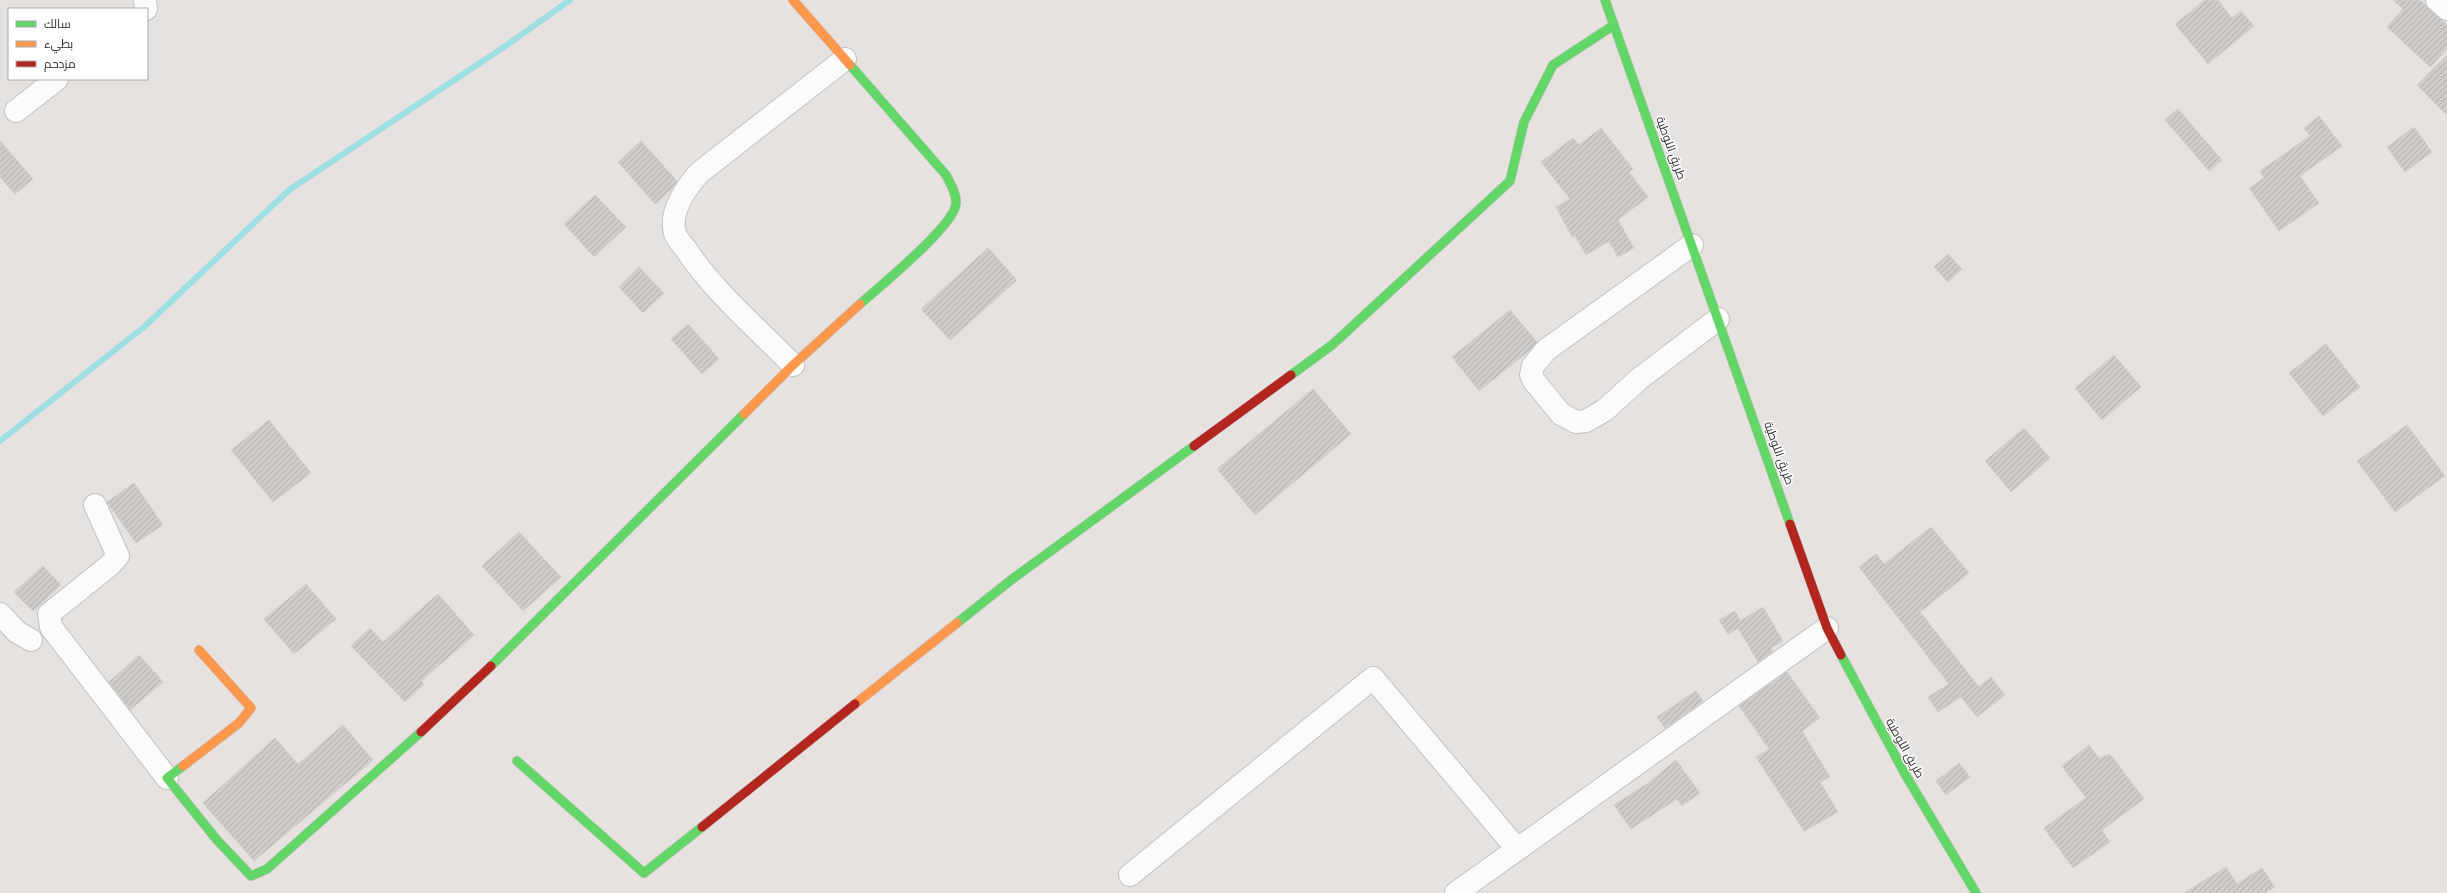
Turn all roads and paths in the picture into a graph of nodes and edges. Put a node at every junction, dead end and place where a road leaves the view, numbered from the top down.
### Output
1 (793, 0) edge
2 (1605, 0) edge
3 (2437, 0) edge
4 (2447, 9) edge
5 (1614, 25) junction
6 (845, 59) junction
7 (56, 80) edge
8 (16, 111) dead end
9 (1692, 245) junction
10 (1718, 319) junction
11 (793, 364) junction
12 (95, 505) dead end
13 (0, 614) edge
14 (1827, 628) junction
15 (31, 640) dead end
16 (199, 650) dead end
17 (517, 761) dead end
18 (167, 778) junction
19 (1517, 849) junction
20 (1130, 875) dead end
21 (1456, 893) edge
22 (1976, 893) edge

1 - 6 street
2 - 5 street, طريق اللوطية
3 - 4 street
5 - 9 street, طريق اللوطية
5 - 17 street
6 - 11 street
6 - 11 street
7 - 8 street
9 - 10 street, طريق اللوطية
9 - 10 street
10 - 14 street, طريق اللوطية
11 - 18 street
12 - 18 street
13 - 15 street
14 - 19 street
14 - 22 street, طريق اللوطية
16 - 18 street
19 - 20 street
19 - 21 street

